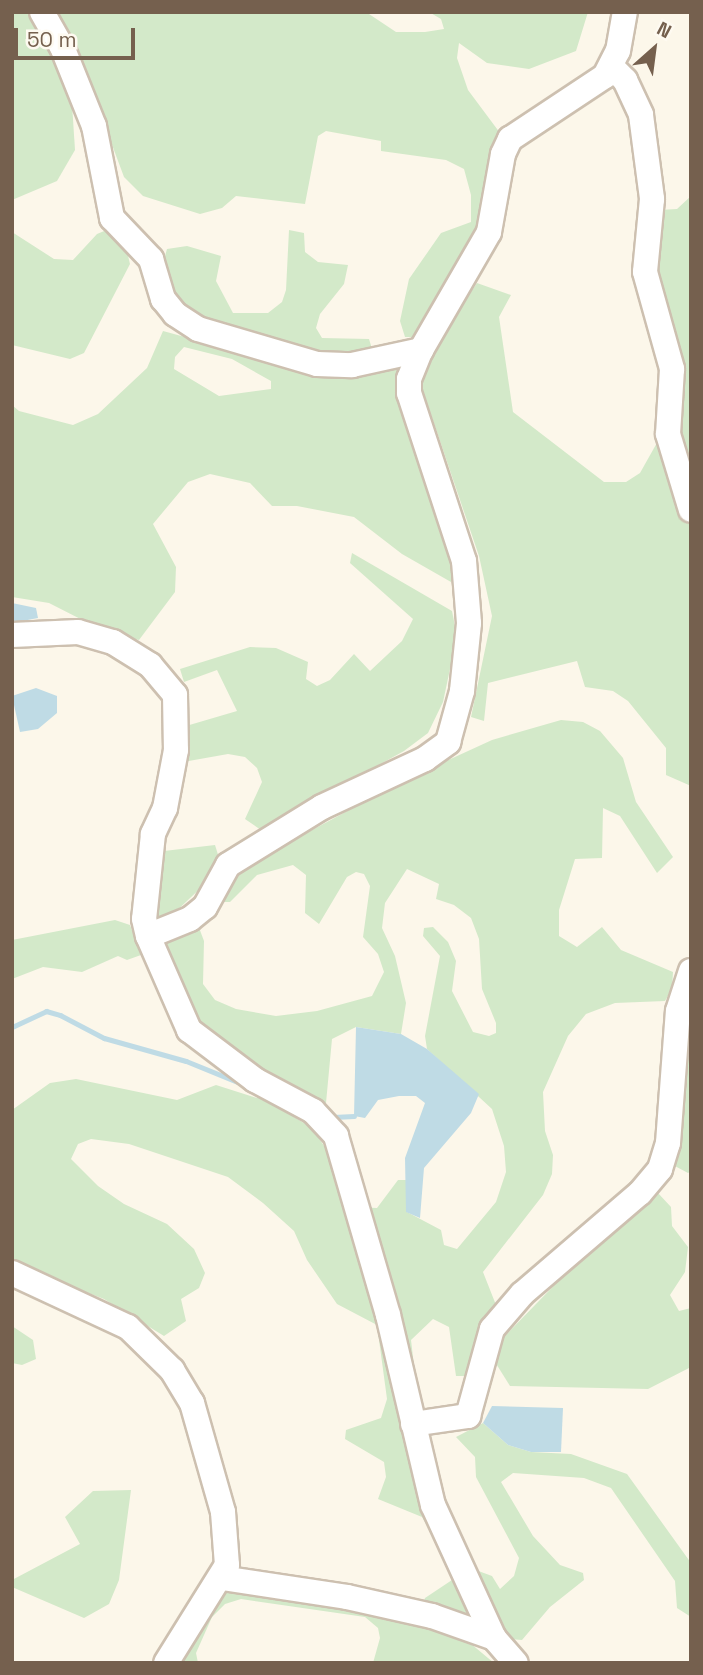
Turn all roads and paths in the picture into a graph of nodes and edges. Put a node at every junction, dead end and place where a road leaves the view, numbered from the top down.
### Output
1 (42, 12) edge
2 (625, 12) edge
3 (611, 66) junction
4 (421, 350) junction
5 (691, 510) edge
6 (12, 635) edge
7 (148, 936) junction
8 (691, 971) edge
9 (12, 1273) edge
10 (413, 1424) junction
11 (222, 1578) junction
12 (494, 1638) junction
13 (166, 1663) edge
14 (516, 1663) edge

1 - 4 street
2 - 3 street
3 - 4 street
3 - 5 street
4 - 7 street
6 - 7 street
7 - 10 street
8 - 10 street
9 - 11 street
10 - 12 street
11 - 12 street
11 - 13 street
12 - 14 street

